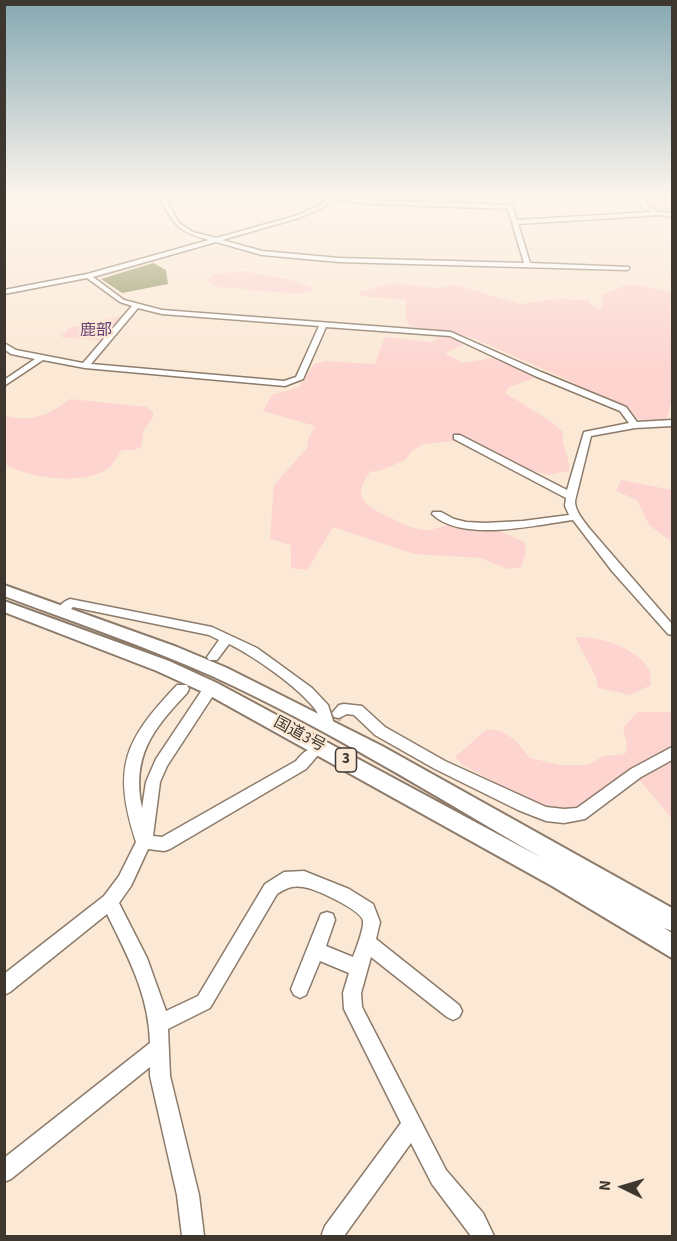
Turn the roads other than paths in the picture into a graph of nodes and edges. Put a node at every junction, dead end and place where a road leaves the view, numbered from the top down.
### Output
1 (170, 254) edge
2 (274, 254) edge
3 (524, 254) edge
4 (527, 264) junction
5 (627, 268) dead end
6 (88, 276) junction
7 (4, 292) edge
8 (136, 306) junction
9 (324, 323) junction
10 (4, 345) edge
11 (40, 358) junction
12 (85, 366) junction
13 (4, 384) edge
14 (672, 423) edge
15 (635, 425) junction
16 (457, 437) dead end
17 (572, 497) junction
18 (437, 514) dead end
19 (575, 517) junction
20 (4, 590) edge
21 (4, 606) edge
22 (62, 611) junction
23 (672, 631) edge
24 (226, 639) junction
25 (213, 657) dead end
26 (211, 688) junction
27 (182, 689) dead end
28 (333, 720) junction
29 (672, 753) edge
30 (312, 754) tunnel mouth
31 (144, 842) junction
32 (110, 902) junction
33 (327, 920) dead end
34 (672, 920) edge
35 (367, 944) junction
36 (672, 946) edge
37 (315, 950) junction
38 (358, 968) junction
39 (4, 986) edge
40 (300, 989) dead end
41 (453, 1011) dead end
42 (159, 1024) junction
43 (159, 1048) junction
44 (412, 1124) junction
45 (4, 1172) edge
46 (333, 1234) dead end
47 (193, 1236) edge
48 (483, 1236) edge

1 - 6 street
2 - 4 street
3 - 4 street
4 - 5 street
6 - 7 street
6 - 8 street
8 - 9 street
8 - 12 street
9 - 12 street
9 - 15 street
10 - 11 street
11 - 12 street
11 - 13 street
14 - 15 street
15 - 17 street
16 - 17 street
17 - 19 street
18 - 19 street
19 - 23 street
20 - 22 highway, 国道3号 / 3
21 - 26 highway, 国道3号 / 3
22 - 24 street
22 - 28 highway, 国道3号 / 3
24 - 25 street
24 - 28 street
26 - 31 street
26 - 36 highway, 国道3号 / 3
27 - 31 street
28 - 29 street
28 - 34 highway, 国道3号 / 3
30 - 31 street
31 - 32 street
32 - 39 street
32 - 42 street
33 - 37 street
35 - 38 street
35 - 41 street
35 - 42 street
37 - 38 street
37 - 40 street
38 - 44 street
42 - 43 street
43 - 45 street
43 - 47 street
44 - 46 street
44 - 48 street

